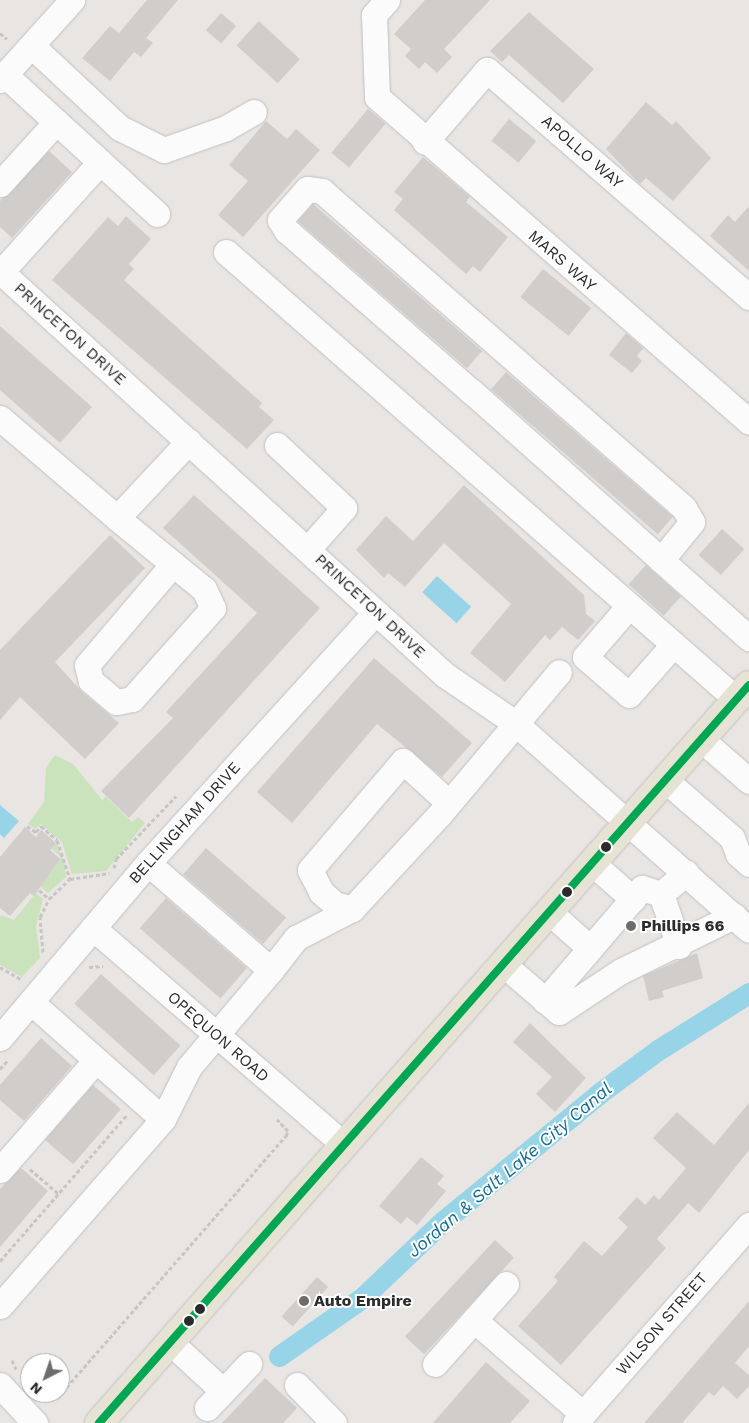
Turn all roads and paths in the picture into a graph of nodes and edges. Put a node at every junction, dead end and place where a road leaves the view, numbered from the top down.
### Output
1 (72, 0) edge
2 (387, 0) edge
3 (32, 46) junction
4 (2, 77) edge
5 (254, 112) dead end
6 (56, 122) junction
7 (425, 142) junction
8 (100, 162) junction
9 (0, 184) edge
10 (157, 214) dead end
11 (226, 252) dead end
12 (0, 271) edge
13 (749, 297) edge
14 (0, 418) edge
15 (749, 422) edge
16 (189, 441) junction
17 (277, 445) dead end
18 (117, 518) junction
19 (308, 549) junction
20 (661, 560) junction
21 (173, 564) junction
22 (629, 606) junction
23 (375, 613) junction
24 (749, 638) edge
25 (673, 645) junction
26 (558, 672) dead end
27 (742, 692) edge
28 (515, 723) junction
29 (701, 739) junction
30 (664, 779) junction
31 (749, 781) edge
32 (180, 792) dead end
33 (448, 802) junction
34 (627, 822) junction
35 (27, 826) dead end
36 (591, 862) junction
37 (148, 863) junction
38 (749, 864) edge
39 (686, 873) junction
40 (70, 879) junction
41 (39, 890) dead end
42 (661, 894) junction
43 (49, 899) junction
44 (633, 899) junction
45 (352, 909) junction
46 (548, 912) junction
47 (741, 923) edge
48 (93, 928) junction
49 (679, 946) junction
50 (590, 948) junction
51 (44, 958) dead end
52 (502, 964) junction
53 (110, 966) dead end
54 (0, 967) edge
55 (85, 967) dead end
56 (271, 970) junction
57 (27, 991) junction
58 (545, 1001) junction
59 (215, 1034) junction
60 (5, 1047) edge
61 (96, 1060) junction
62 (0, 1069) edge
63 (133, 1108) dead end
64 (271, 1114) dead end
65 (163, 1119) junction
66 (343, 1144) junction
67 (25, 1165) dead end
68 (0, 1170) edge
69 (59, 1194) junction
70 (749, 1225) edge
71 (0, 1262) edge
72 (506, 1284) dead end
73 (0, 1306) edge
74 (474, 1320) junction
75 (170, 1342) junction
76 (250, 1364) dead end
77 (435, 1364) dead end
78 (70, 1383) edge
79 (297, 1384) dead end
80 (0, 1385) edge
81 (579, 1419) edge
82 (35, 1423) edge
83 (99, 1423) edge
84 (334, 1423) edge

1 - 3 street
2 - 7 street, MARS WAY
3 - 4 street
3 - 5 street
4 - 6 street
6 - 8 street
6 - 9 street
7 - 13 street, APOLLO WAY
7 - 15 street, MARS WAY
8 - 10 street
8 - 12 street
11 - 22 street
12 - 16 street, PRINCETON DRIVE
14 - 18 street
16 - 18 street
16 - 19 street, PRINCETON DRIVE
17 - 19 street
18 - 21 street
19 - 23 street, PRINCETON DRIVE
20 - 20 street
20 - 24 street
21 - 21 street
22 - 25 street
22 - 25 street
23 - 28 street, PRINCETON DRIVE
23 - 37 street, BELLINGHAM DRIVE
25 - 27 street
26 - 28 street
27 - 29 main road
28 - 33 street
28 - 34 street, PRINCETON DRIVE
29 - 30 main road
29 - 31 street
30 - 34 main road
30 - 38 street
32 - 40 path
33 - 45 street
33 - 45 street
34 - 36 main road
34 - 39 street, PRINCETON DRIVE
35 - 40 path
36 - 44 street
36 - 46 main road
37 - 48 street, BELLINGHAM DRIVE
37 - 56 street
39 - 42 street
39 - 47 street, PRINCETON DRIVE
40 - 43 path
41 - 43 path
42 - 44 street
42 - 49 street
43 - 51 path
44 - 50 street
45 - 56 street
46 - 50 street
46 - 52 main road
47 - 49 street
48 - 57 street, BELLINGHAM DRIVE
48 - 59 street, OPEQUON ROAD
49 - 58 street
50 - 58 street
52 - 58 street
52 - 66 main road
53 - 55 path
54 - 57 path
56 - 59 street
57 - 60 street, BELLINGHAM DRIVE
57 - 61 street
59 - 65 street
59 - 66 street, OPEQUON ROAD
60 - 62 path
61 - 65 street
61 - 68 street
63 - 69 path
64 - 78 path
65 - 73 street
66 - 75 main road
67 - 69 path
69 - 71 path
70 - 81 street, WILSON STREET
72 - 74 street
74 - 77 street
74 - 81 street
75 - 76 street
75 - 83 main road
79 - 84 street
80 - 82 street

